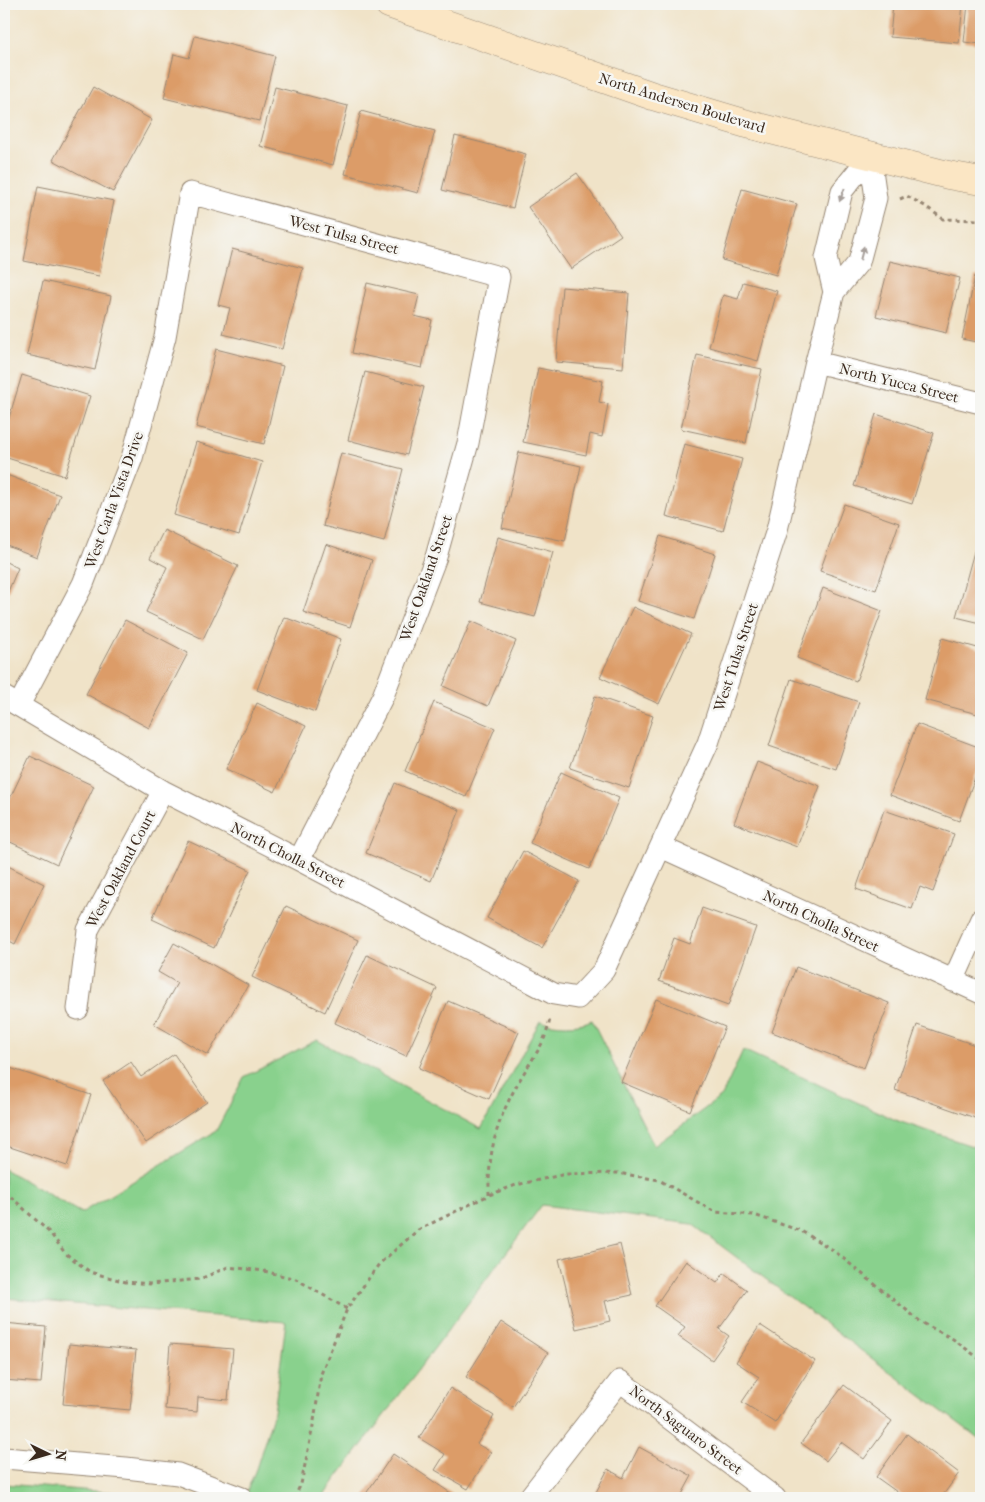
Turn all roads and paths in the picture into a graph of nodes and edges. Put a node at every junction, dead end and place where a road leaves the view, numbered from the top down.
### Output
1 (389, 4) edge
2 (870, 156) junction
3 (981, 181) edge
4 (190, 193) joint
5 (898, 199) dead end
6 (981, 220) edge
7 (499, 277) joint
8 (834, 292) junction
9 (816, 362) junction
10 (981, 403) edge
11 (11, 701) edge
12 (163, 791) junction
13 (661, 847) junction
14 (299, 860) junction
15 (981, 919) edge
16 (953, 981) junction
17 (981, 993) edge
18 (554, 994) junction
19 (578, 998) joint
20 (78, 1009) dead end
21 (4, 1192) edge
22 (489, 1196) junction
23 (347, 1309) junction
24 (981, 1360) edge
25 (4, 1458) edge
26 (242, 1498) edge
27 (294, 1498) edge
28 (529, 1498) edge
29 (775, 1498) edge

1 - 2 street, North Andersen Boulevard
2 - 3 street, North Andersen Boulevard
8 -> 2 street, West Tulsa Street
2 -> 8 street, West Tulsa Street
4 - 7 street, West Tulsa Street
4 - 11 street, West Carla Vista Drive
5 - 6 path
7 - 14 street, West Oakland Street
8 - 9 street, West Tulsa Street
9 - 10 street, North Yucca Street
9 - 13 street, West Tulsa Street
11 - 12 street, North Cholla Street
12 - 14 street, North Cholla Street
12 - 20 street, West Oakland Court
13 - 16 street, North Cholla Street
13 - 19 street, West Tulsa Street
14 - 18 street, North Cholla Street
15 - 16 street
16 - 17 street, North Cholla Street
18 - 19 street, North Cholla Street
18 - 22 path
21 - 23 path
22 - 23 path
22 - 24 path
23 - 27 path
25 - 26 street
28 - 29 street, North Saguaro Street

